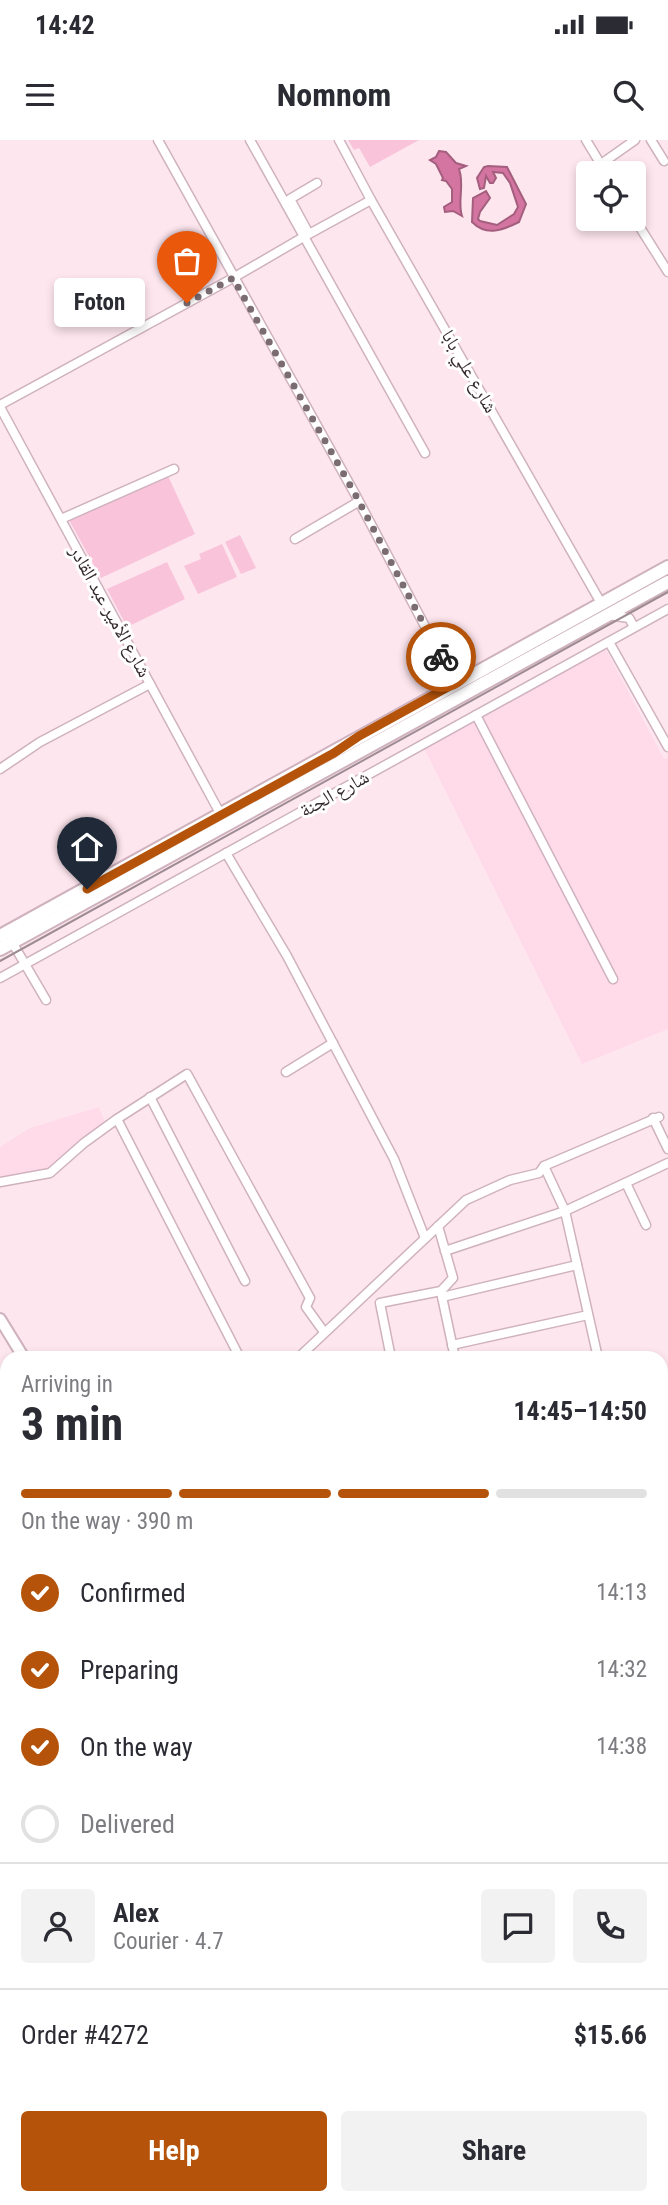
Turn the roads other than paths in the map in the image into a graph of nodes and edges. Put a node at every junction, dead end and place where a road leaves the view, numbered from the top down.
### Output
1 (158, 140) edge
2 (250, 140) edge
3 (340, 140) edge
4 (586, 140) edge
5 (635, 140) edge
6 (651, 140) edge
7 (664, 160) dead end
8 (599, 161) edge
9 (605, 161) edge
10 (317, 183) dead end
11 (371, 200) junction
12 (642, 231) edge
13 (306, 235) junction
14 (668, 272) edge
15 (233, 278) junction
16 (0, 406) edge
17 (425, 453) dead end
18 (174, 469) dead end
19 (358, 502) junction
20 (61, 519) junction
21 (295, 540) dead end
22 (668, 567) edge
23 (668, 582) edge
24 (636, 600) junction
25 (601, 603) junction
26 (668, 609) edge
27 (606, 615) junction
28 (629, 618) junction
29 (634, 627) junction
30 (609, 642) junction
31 (455, 683) junction
32 (150, 684) junction
33 (477, 715) junction
34 (668, 747) edge
35 (0, 769) edge
36 (221, 815) junction
37 (226, 853) junction
38 (6, 939) edge
39 (0, 949) edge
40 (24, 964) junction
41 (0, 978) edge
42 (613, 979) dead end
43 (46, 1000) dead end
44 (333, 1044) junction
45 (286, 1072) dead end
46 (150, 1097) junction
47 (117, 1119) junction
48 (668, 1149) edge
49 (668, 1164) edge
50 (544, 1166) junction
51 (0, 1182) edge
52 (626, 1183) junction
53 (565, 1211) junction
54 (646, 1225) dead end
55 (438, 1226) junction
56 (425, 1238) junction
57 (445, 1251) junction
58 (578, 1265) junction
59 (245, 1281) dead end
60 (441, 1294) junction
61 (588, 1315) junction
62 (0, 1319) edge
63 (324, 1332) junction
64 (452, 1345) junction
65 (20, 1351) edge
66 (236, 1351) edge
67 (305, 1351) edge
68 (390, 1351) edge
69 (453, 1351) edge
70 (596, 1351) edge

1 - 15 street
2 - 13 street
3 - 11 street, شارع علي بابا
4 - 8 street
5 - 9 street
6 - 7 street
10 - 13 street
11 - 13 street
11 - 25 street, شارع علي بابا
12 - 14 street
13 - 15 street
13 - 17 street
15 - 16 street
15 - 19 street
16 - 20 street, شارع الأمير عبد القادر
18 - 20 street
19 - 21 street
19 - 31 street
20 - 32 street, شارع الأمير عبد القادر
22 - 25 main road
23 - 24 main road
24 - 27 main road
24 - 28 street
25 - 31 main road
26 - 29 street, شارع الجنة
27 - 28 street
27 - 38 main road
28 - 29 street
29 - 30 street, شارع الجنة
30 - 33 street, شارع الجنة
30 - 34 street
31 - 36 main road
32 - 35 street
32 - 36 street, شارع الأمير عبد القادر
33 - 37 street, شارع الجنة
33 - 42 street
36 - 38 main road
37 - 40 street, شارع الجنة
37 - 44 street
38 - 39 main road
38 - 40 street
40 - 41 street, شارع الجنة
40 - 43 street
44 - 45 street
44 - 56 street
46 - 47 street
46 - 59 street
46 - 63 street
47 - 51 street
47 - 66 street
48 - 50 street
49 - 52 street
50 - 53 street
50 - 55 street
52 - 53 street
52 - 54 street
53 - 57 street
53 - 58 street
55 - 56 street
55 - 57 street
56 - 63 street
57 - 60 street
58 - 60 street
58 - 61 street
60 - 64 street
60 - 68 street
61 - 64 street
61 - 70 street
62 - 65 main road
63 - 67 street
64 - 69 street

